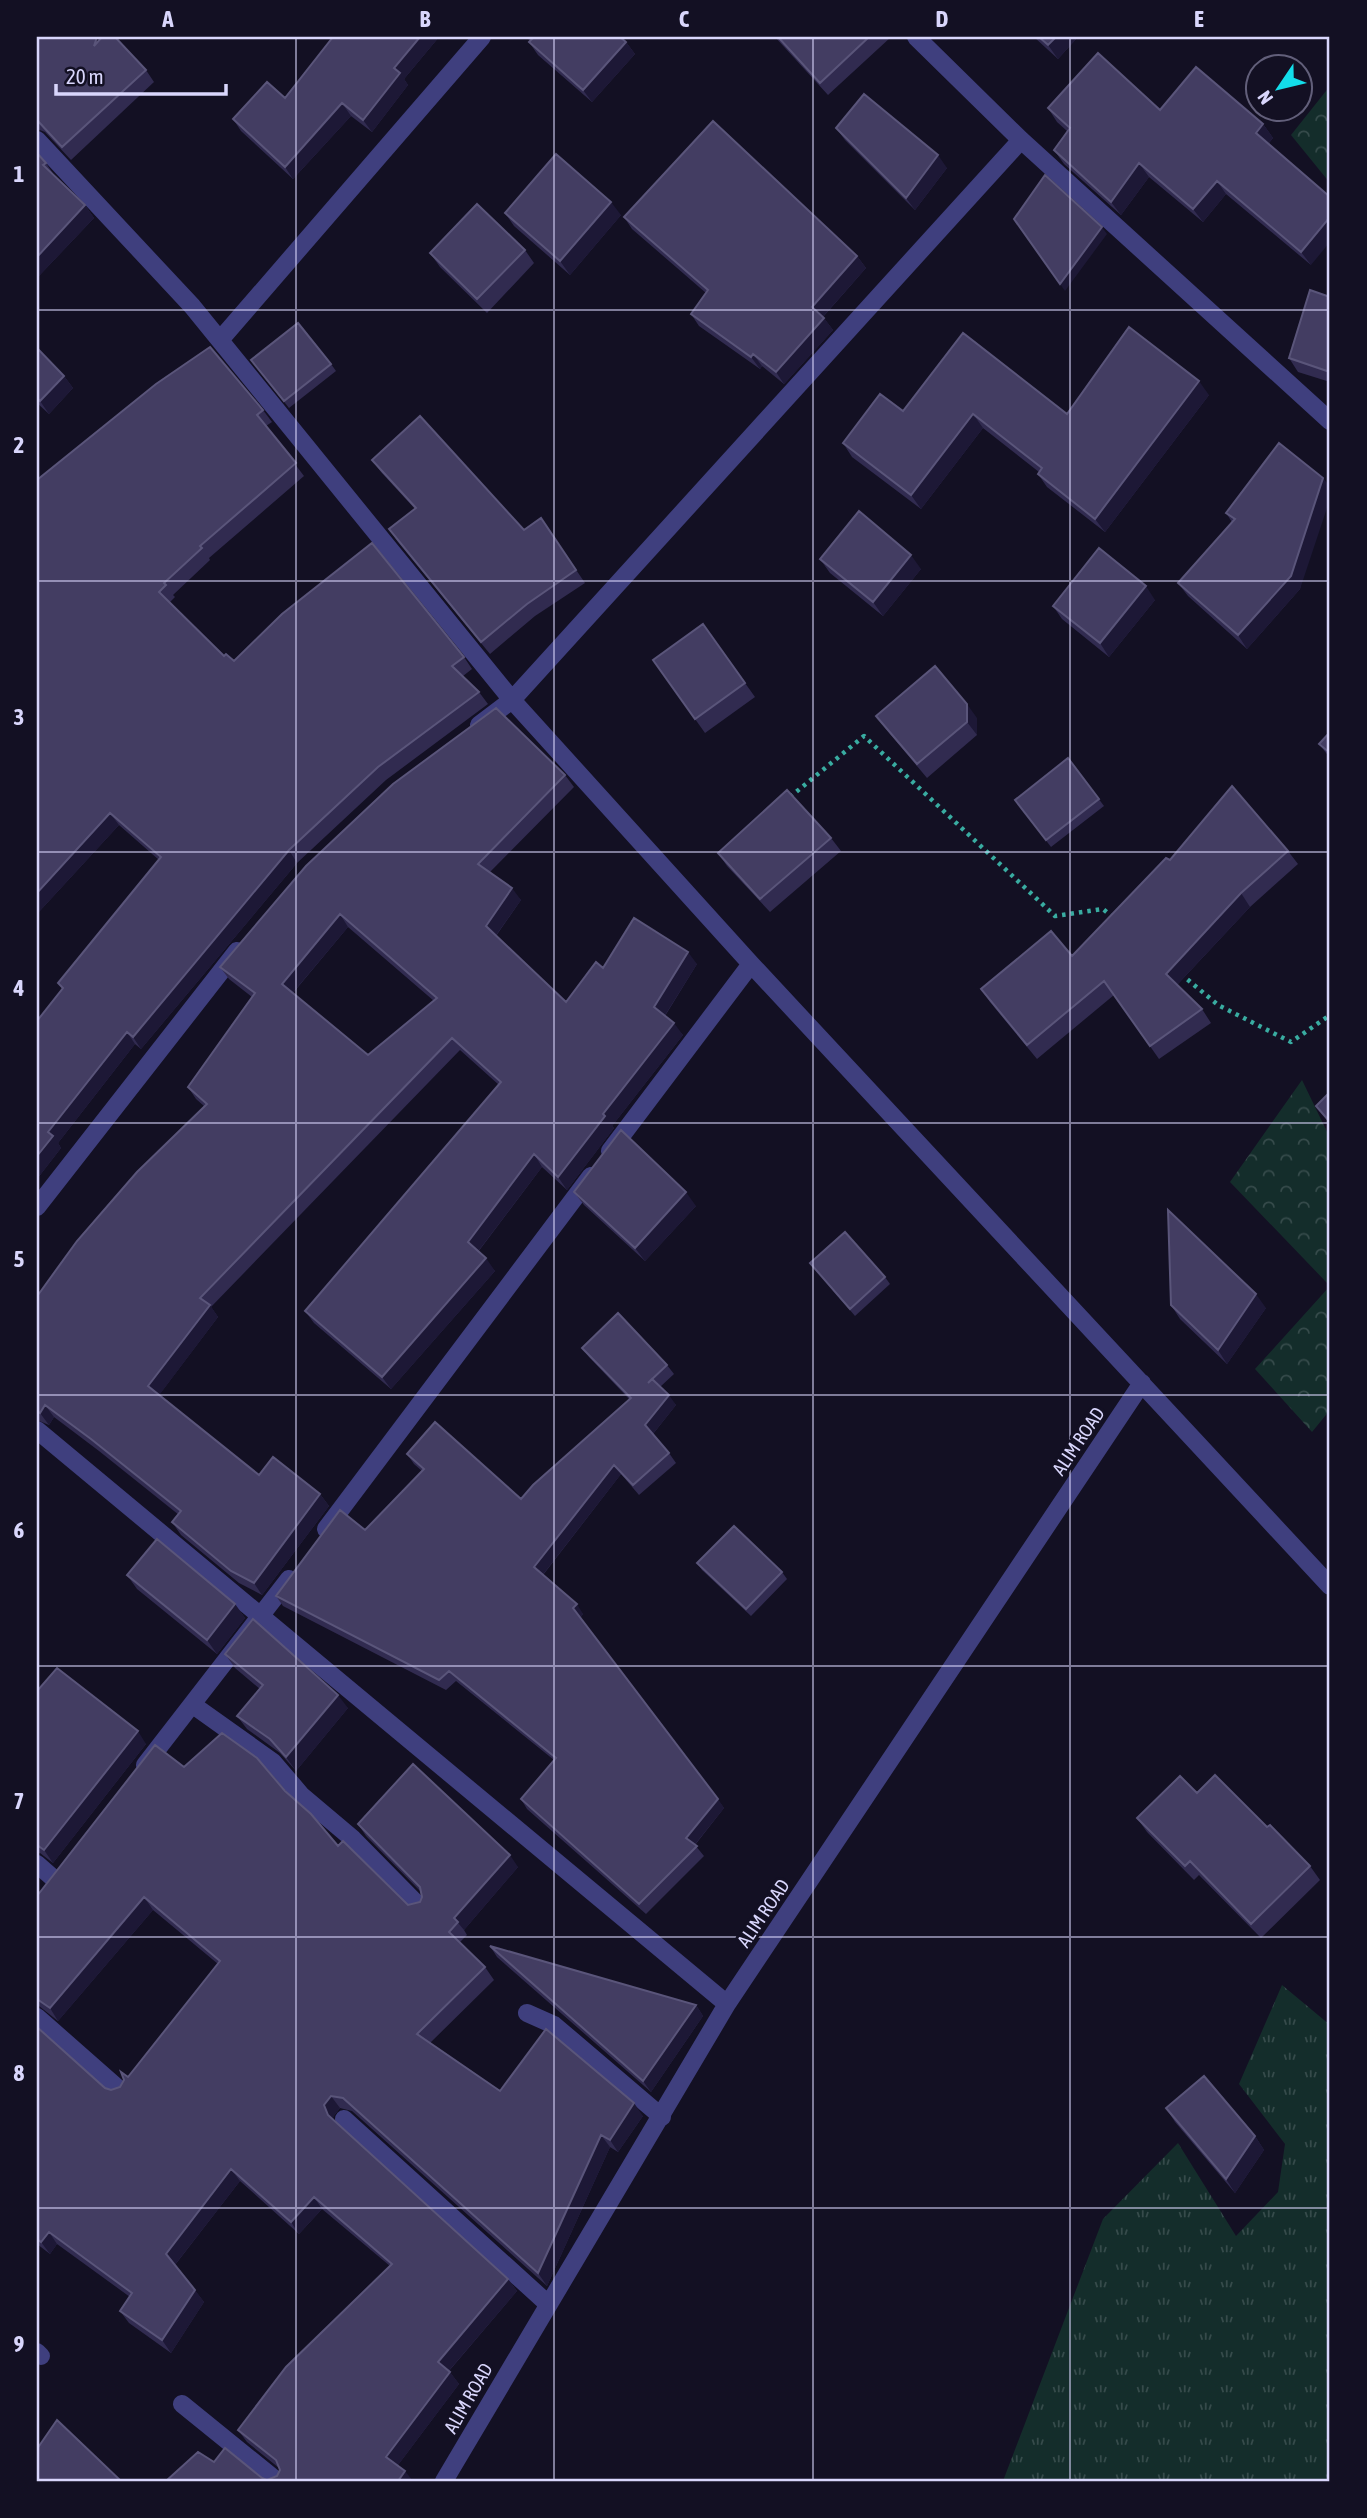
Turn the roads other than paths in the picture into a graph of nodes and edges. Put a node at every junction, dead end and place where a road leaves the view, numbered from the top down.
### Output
1 (482, 37) edge
2 (916, 37) edge
3 (37, 139) edge
4 (1021, 140) junction
5 (220, 340) junction
6 (1330, 421) edge
7 (512, 701) junction
8 (469, 733) edge
9 (249, 937) edge
10 (751, 964) junction
11 (37, 1207) edge
12 (1142, 1384) junction
13 (37, 1430) edge
14 (319, 1539) edge
15 (302, 1562) edge
16 (1330, 1586) edge
17 (260, 1617) junction
18 (193, 1705) junction
19 (132, 1781) edge
20 (37, 1864) edge
21 (53, 1878) edge
22 (420, 1907) edge
23 (727, 2004) junction
24 (527, 2013) dead end
25 (37, 2017) edge
26 (121, 2091) edge
27 (662, 2117) junction
28 (344, 2119) edge
29 (548, 2304) junction
30 (182, 2404) dead end
31 (277, 2481) edge
32 (444, 2481) edge

1 - 5 street
2 - 4 street
3 - 5 street
4 - 6 street
4 - 7 street
5 - 7 street
7 - 8 street
7 - 10 street
9 - 11 street
10 - 12 street
10 - 14 street
12 - 16 street
12 - 23 street, ALIM ROAD
13 - 17 street
15 - 17 street
17 - 18 street
17 - 23 street
18 - 19 street
18 - 22 street
20 - 21 street
23 - 27 street, ALIM ROAD
24 - 27 street
25 - 26 street
27 - 29 street, ALIM ROAD
28 - 29 street
29 - 32 street, ALIM ROAD
30 - 31 street

